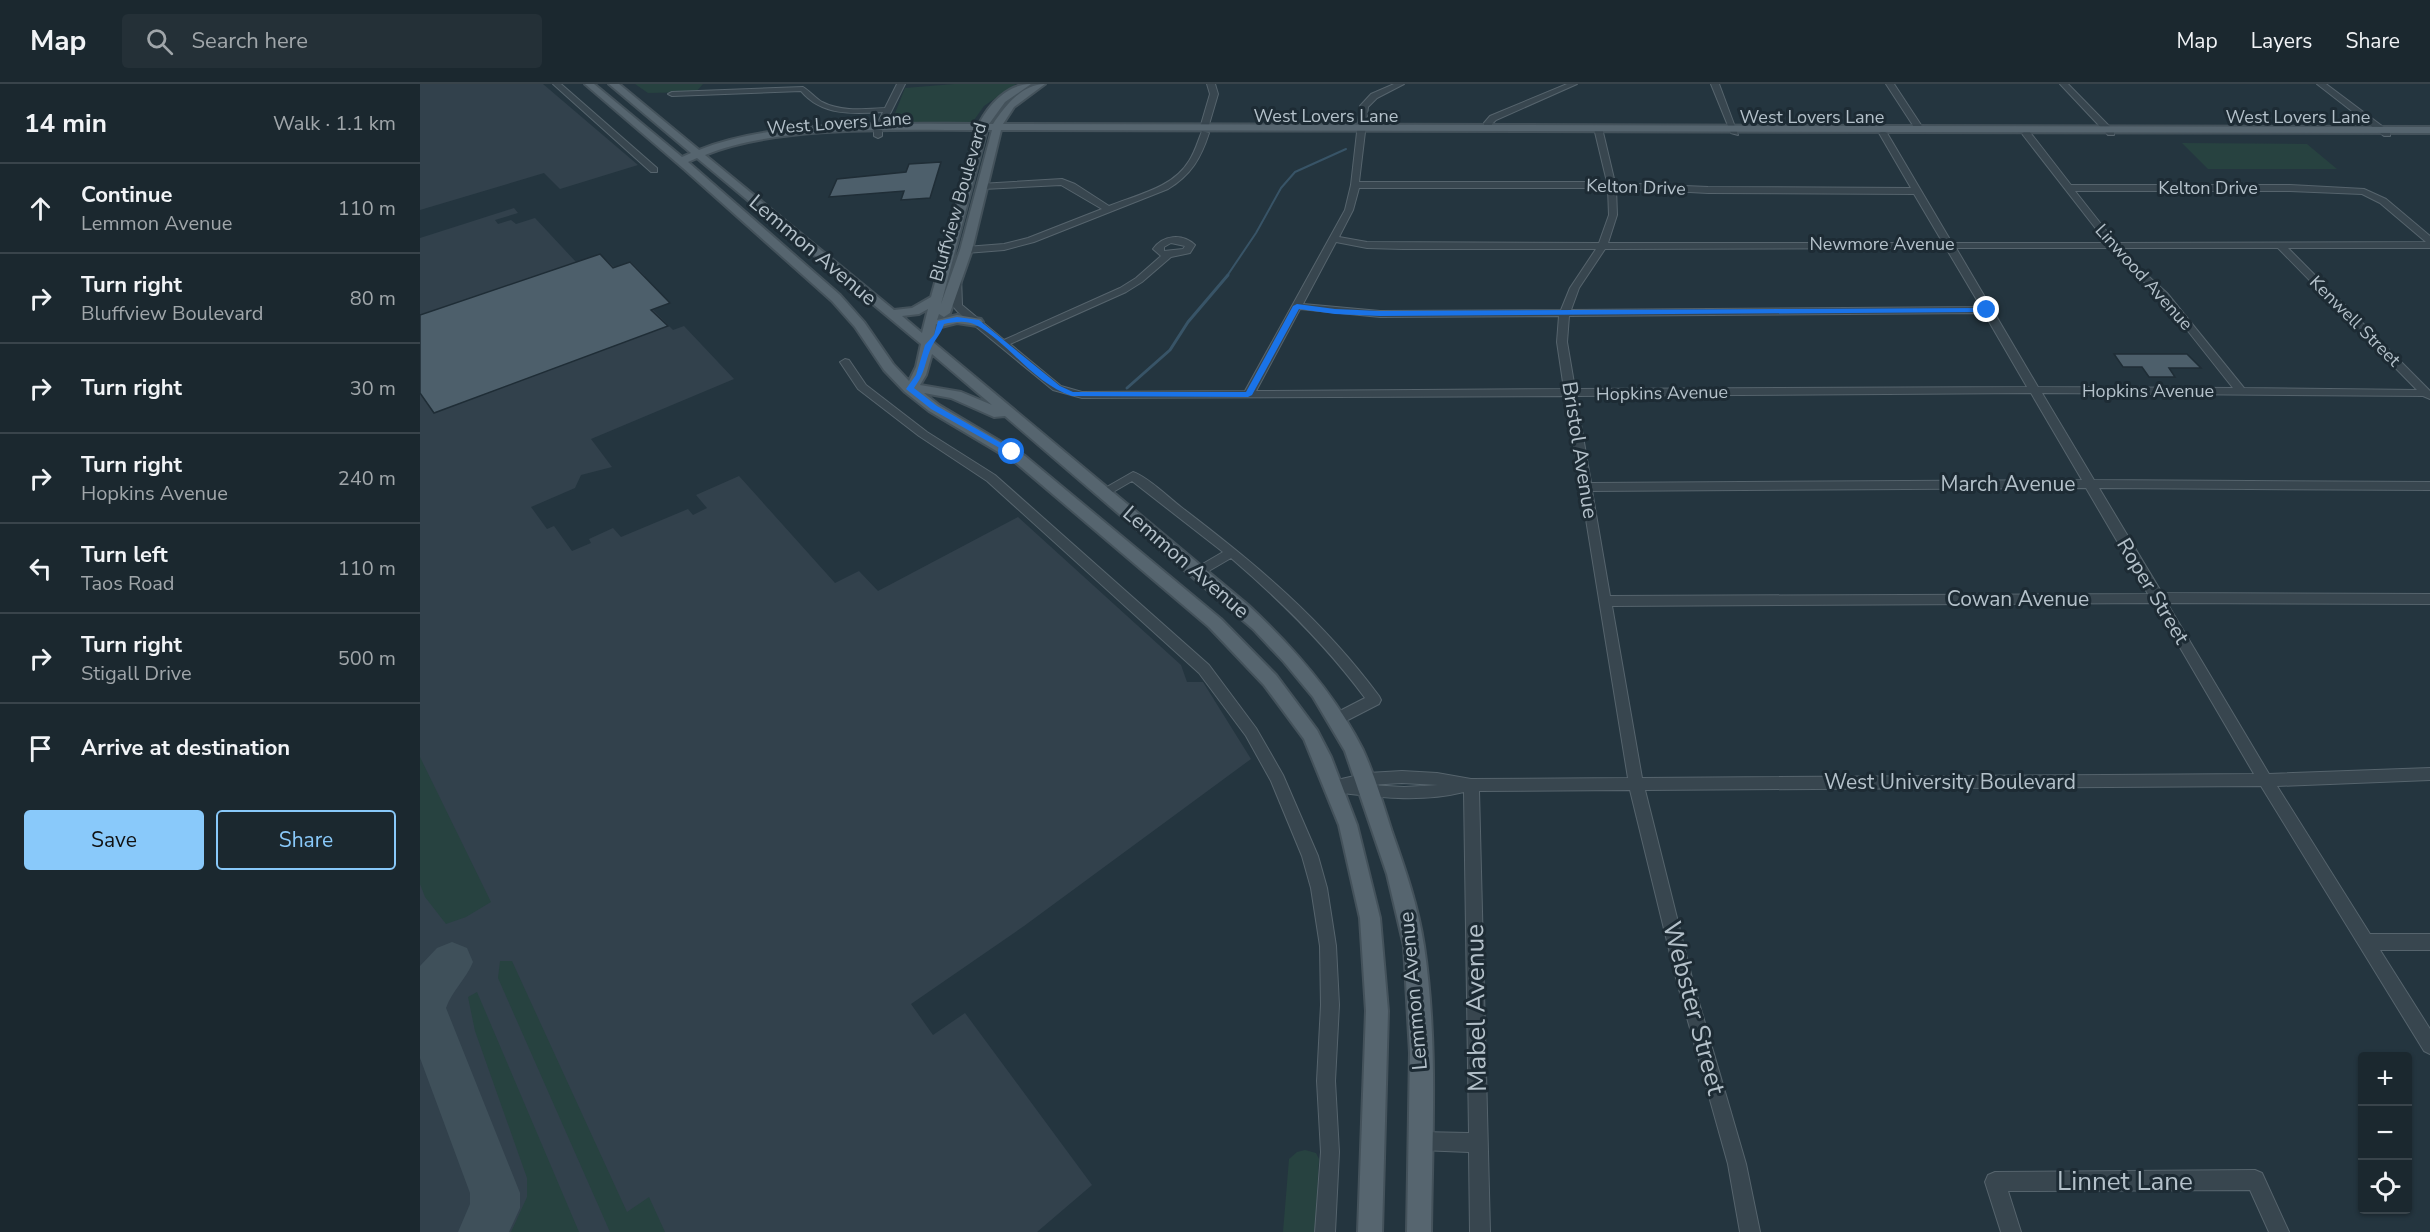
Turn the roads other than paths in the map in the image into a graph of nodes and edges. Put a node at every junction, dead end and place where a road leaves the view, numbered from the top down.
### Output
1 (557, 84) edge
2 (589, 84) edge
3 (613, 84) edge
4 (901, 84) edge
5 (1027, 84) edge
6 (1041, 84) edge
7 (1213, 84) edge
8 (1400, 84) edge
9 (1573, 84) edge
10 (1715, 84) edge
11 (1890, 84) edge
12 (2064, 84) edge
13 (2321, 84) edge
14 (803, 87) edge
15 (672, 94) dead end
16 (887, 110) junction
17 (981, 130) junction
18 (996, 130) junction
19 (1204, 130) junction
20 (1360, 130) junction
21 (1488, 130) junction
22 (1598, 131) junction
23 (1734, 131) junction
24 (1881, 131) junction
25 (1921, 131) junction
26 (2024, 131) junction
27 (2108, 131) junction
28 (2429, 131) edge
29 (2384, 132) junction
30 (878, 133) junction
31 (700, 156) junction
32 (681, 162) junction
33 (654, 170) dead end
34 (1355, 185) junction
35 (1611, 185) junction
36 (983, 186) junction
37 (967, 187) junction
38 (2068, 188) junction
39 (1917, 191) junction
40 (1110, 210) junction
41 (776, 219) junction
42 (755, 227) junction
43 (770, 238) junction
44 (1334, 239) junction
45 (2430, 243) edge
46 (1948, 244) junction
47 (2112, 244) junction
48 (2280, 244) junction
49 (1603, 245) junction
50 (966, 250) junction
51 (950, 251) junction
52 (1168, 255) dead end
53 (823, 258) junction
54 (958, 278) junction
55 (937, 299) junction
56 (1297, 306) junction
57 (1987, 310) junction
58 (1563, 312) junction
59 (890, 314) junction
60 (976, 322) junction
61 (941, 323) junction
62 (1002, 344) junction
63 (929, 345) junction
64 (845, 362) dead end
65 (910, 389) junction
66 (2035, 390) junction
67 (2241, 392) junction
68 (1571, 394) junction
69 (1248, 395) junction
70 (2428, 395) edge
71 (1023, 426) junction
72 (2089, 484) junction
73 (2430, 486) edge
74 (1586, 488) junction
75 (1104, 492) junction
76 (1078, 506) junction
77 (1231, 553) junction
78 (1198, 572) junction
79 (2158, 598) junction
80 (2430, 599) edge
81 (1605, 602) junction
82 (1336, 718) junction
83 (2430, 774) edge
84 (2265, 780) junction
85 (1636, 784) junction
86 (1368, 785) junction
87 (1471, 785) junction
88 (1334, 786) junction
89 (2365, 942) junction
90 (2430, 942) edge
91 (2430, 1045) edge
92 (1420, 1141) junction
93 (1478, 1143) junction
94 (1325, 1232) edge
95 (1370, 1232) edge
96 (1419, 1232) edge
97 (1480, 1232) edge
98 (1750, 1232) edge
99 (2011, 1232) edge
100 (2279, 1232) edge

1 - 33 street
2 - 32 main road, Lemmon Avenue
3 - 31 main road, Lemmon Avenue
4 - 16 street
5 - 17 main road, Bluffview Boulevard
6 - 18 main road, Bluffview Boulevard
7 - 19 street
8 - 20 street
9 - 21 street
10 - 23 street
11 - 25 street
12 - 27 street
13 - 29 street
14 - 15 street
14 - 16 street
16 - 30 street
17 - 18 main road, West Lovers Lane
17 - 30 main road, West Lovers Lane
17 - 37 main road, Bluffview Boulevard
18 - 19 main road, West Lovers Lane
18 - 36 main road, Bluffview Boulevard
19 - 20 main road, West Lovers Lane
19 - 40 street
20 - 21 main road, West Lovers Lane
20 - 34 street
21 - 22 main road, West Lovers Lane
22 - 23 main road, West Lovers Lane
22 - 35 street, Bristol Avenue
23 - 24 main road, West Lovers Lane
24 - 25 main road, West Lovers Lane
24 - 39 street, Roper Street
25 - 26 main road, West Lovers Lane
26 - 27 main road, West Lovers Lane
26 - 38 street, Linwood Avenue
27 - 29 main road, West Lovers Lane
28 - 29 main road, West Lovers Lane
30 - 31 main road, West Lovers Lane
31 - 32 main road, West Lovers Lane
31 - 41 main road, Lemmon Avenue
32 - 42 main road, Lemmon Avenue
34 - 35 street, Kelton Drive
34 - 44 street
35 - 39 street, Kelton Drive
35 - 49 street, Bristol Avenue
36 - 37 main road
36 - 40 street
36 - 50 main road, Bluffview Boulevard
37 - 51 main road, Bluffview Boulevard
38 - 45 street, Kelton Drive
38 - 47 street, Linwood Avenue
39 - 46 street, Roper Street
40 - 50 street
41 - 42 main road
41 - 53 main road, Lemmon Avenue
42 - 43 main road, Lemmon Avenue
43 - 53 main road
43 - 65 main road, Lemmon Avenue
44 - 49 street, Newmore Avenue
44 - 56 street
45 - 48 street, Newmore Avenue
46 - 47 street, Newmore Avenue
46 - 49 street, Newmore Avenue
46 - 57 street, Roper Street
47 - 48 street, Newmore Avenue
47 - 67 street, Linwood Avenue
48 - 70 street, Kenwell Street
49 - 58 street, Bristol Avenue
50 - 51 main road
50 - 54 main road, Bluffview Boulevard
51 - 55 main road, Bluffview Boulevard
52 - 62 street
53 - 59 main road, Lemmon Avenue
54 - 60 street, Hopkins Avenue
54 - 61 main road, Bluffview Boulevard
55 - 59 main road
55 - 63 main road, Bluffview Boulevard
56 - 58 street
56 - 69 street
57 - 58 street
57 - 66 street, Roper Street
58 - 68 street, Bristol Avenue
59 - 63 main road, Lemmon Avenue
60 - 61 main road
60 - 62 street, Hopkins Avenue
61 - 63 main road, Bluffview Boulevard
62 - 69 street, Hopkins Avenue
63 - 65 main road, Bluffview Boulevard
63 - 71 main road, Lemmon Avenue
64 - 94 street
65 - 71 main road
65 - 76 main road, Lemmon Avenue
66 - 67 street, Hopkins Avenue
66 - 68 street, Hopkins Avenue
66 - 72 street, Roper Street
67 - 70 street, Hopkins Avenue
68 - 69 street, Hopkins Avenue
68 - 74 street, Bristol Avenue
71 - 75 main road, Lemmon Avenue
72 - 73 street, March Avenue
72 - 74 street, March Avenue
72 - 79 street, Roper Street
74 - 81 street, Bristol Avenue
75 - 76 main road
75 - 77 street
75 - 78 main road, Lemmon Avenue
76 - 88 main road, Lemmon Avenue
77 - 78 street
77 - 82 street
78 - 82 main road, Lemmon Avenue
79 - 80 street, Cowan Avenue
79 - 81 street, Cowan Avenue
79 - 84 street, Roper Street
81 - 85 street, Bristol Avenue
82 - 86 main road, Lemmon Avenue
83 - 84 street, West University Boulevard
84 - 85 street, West University Boulevard
84 - 89 street, Roper Street
85 - 87 street, West University Boulevard
85 - 98 street, Webster Street
86 - 87 street, West University Boulevard
86 - 88 street, West University Boulevard
86 - 92 main road, Lemmon Avenue
87 - 93 street, Mabel Avenue
88 - 95 main road, Lemmon Avenue
89 - 90 street
89 - 91 street, Roper Street
92 - 93 street
92 - 96 main road, Lemmon Avenue
93 - 97 street, Mabel Avenue
99 - 100 street, Linnet Lane

